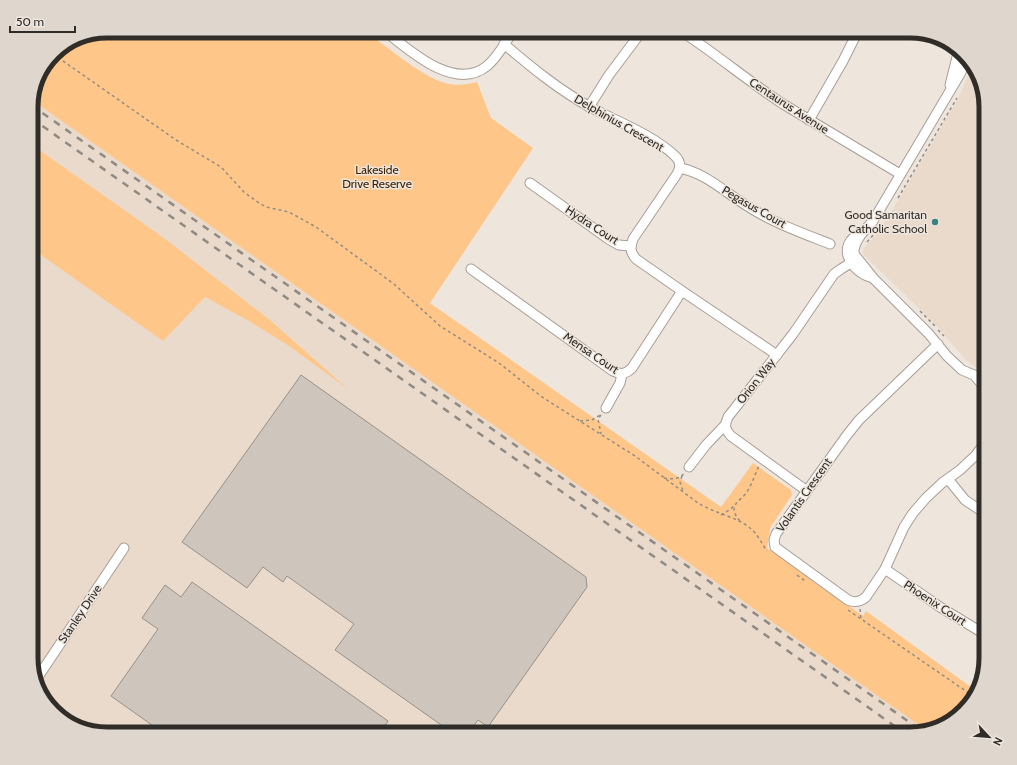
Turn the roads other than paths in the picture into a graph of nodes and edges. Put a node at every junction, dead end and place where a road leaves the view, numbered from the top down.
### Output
1 (394, 38) edge
2 (508, 38) edge
3 (637, 38) edge
4 (692, 38) edge
5 (854, 38) edge
6 (504, 44) junction
7 (957, 56) edge
8 (964, 64) edge
9 (947, 95) junction
10 (589, 107) junction
11 (809, 120) junction
12 (680, 168) junction
13 (900, 174) junction
14 (530, 182) dead end
15 (830, 244) dead end
16 (630, 246) junction
17 (854, 261) junction
18 (471, 269) dead end
19 (682, 291) junction
20 (938, 344) junction
21 (777, 355) junction
22 (622, 374) junction
23 (979, 381) edge
24 (606, 408) dead end
25 (724, 425) junction
26 (979, 450) edge
27 (688, 467) road end
28 (948, 479) junction
29 (807, 491) junction
30 (979, 509) edge
31 (124, 548) dead end
32 (885, 569) junction
33 (979, 631) edge
34 (40, 674) edge

1 - 6 street
2 - 6 street
3 - 10 street
4 - 11 street, Centaurus Avenue
5 - 11 street
6 - 10 street, Delphinius Crescent
7 - 9 street
8 - 9 street
9 - 13 street
10 - 12 street, Delphinius Crescent
11 - 13 street, Centaurus Avenue
12 - 15 street, Pegasus Court
12 - 16 street
13 - 17 street
14 - 16 street, Hydra Court
16 - 19 street
17 - 20 street
17 - 21 street, Orion Way
18 - 22 street, Mensa Court
19 - 21 street
19 - 22 street, Mensa Court
20 - 23 street
20 - 29 street, Volantis Crescent
21 - 25 street, Orion Way
22 - 24 street
25 - 27 street, Orion Way
25 - 29 street
26 - 28 street, Volantis Crescent
28 - 30 street
28 - 32 street, Volantis Crescent
29 - 32 street, Volantis Crescent
31 - 34 street, Stanley Drive
32 - 33 street, Phoenix Court

